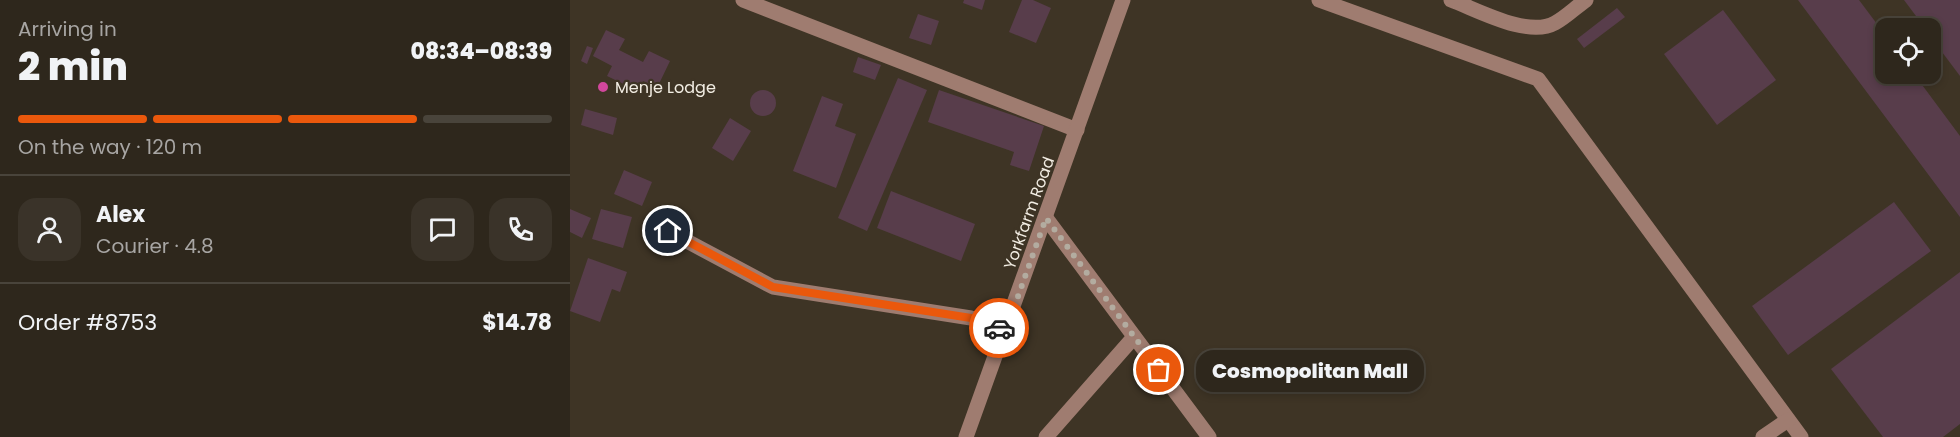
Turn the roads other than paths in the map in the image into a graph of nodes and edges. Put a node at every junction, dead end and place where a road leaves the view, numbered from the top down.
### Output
1 (743, 0) edge
2 (1123, 0) edge
3 (1319, 0) edge
4 (1451, 0) edge
5 (1586, 0) edge
6 (1077, 130) junction
7 (1046, 218) junction
8 (668, 231) dead end
9 (1006, 330) junction
10 (1134, 337) junction
11 (1788, 420) junction
12 (966, 437) edge
13 (1046, 437) edge
14 (1209, 437) edge
15 (1763, 437) edge
16 (1801, 437) edge

1 - 6 street
2 - 6 street, Yorkfarm Road
3 - 11 street
4 - 5 street
6 - 7 street, Yorkfarm Road
7 - 9 street, Yorkfarm Road
7 - 10 street
8 - 9 street
9 - 12 street, Yorkfarm Road
10 - 13 street
10 - 14 street
11 - 15 street
11 - 16 street

